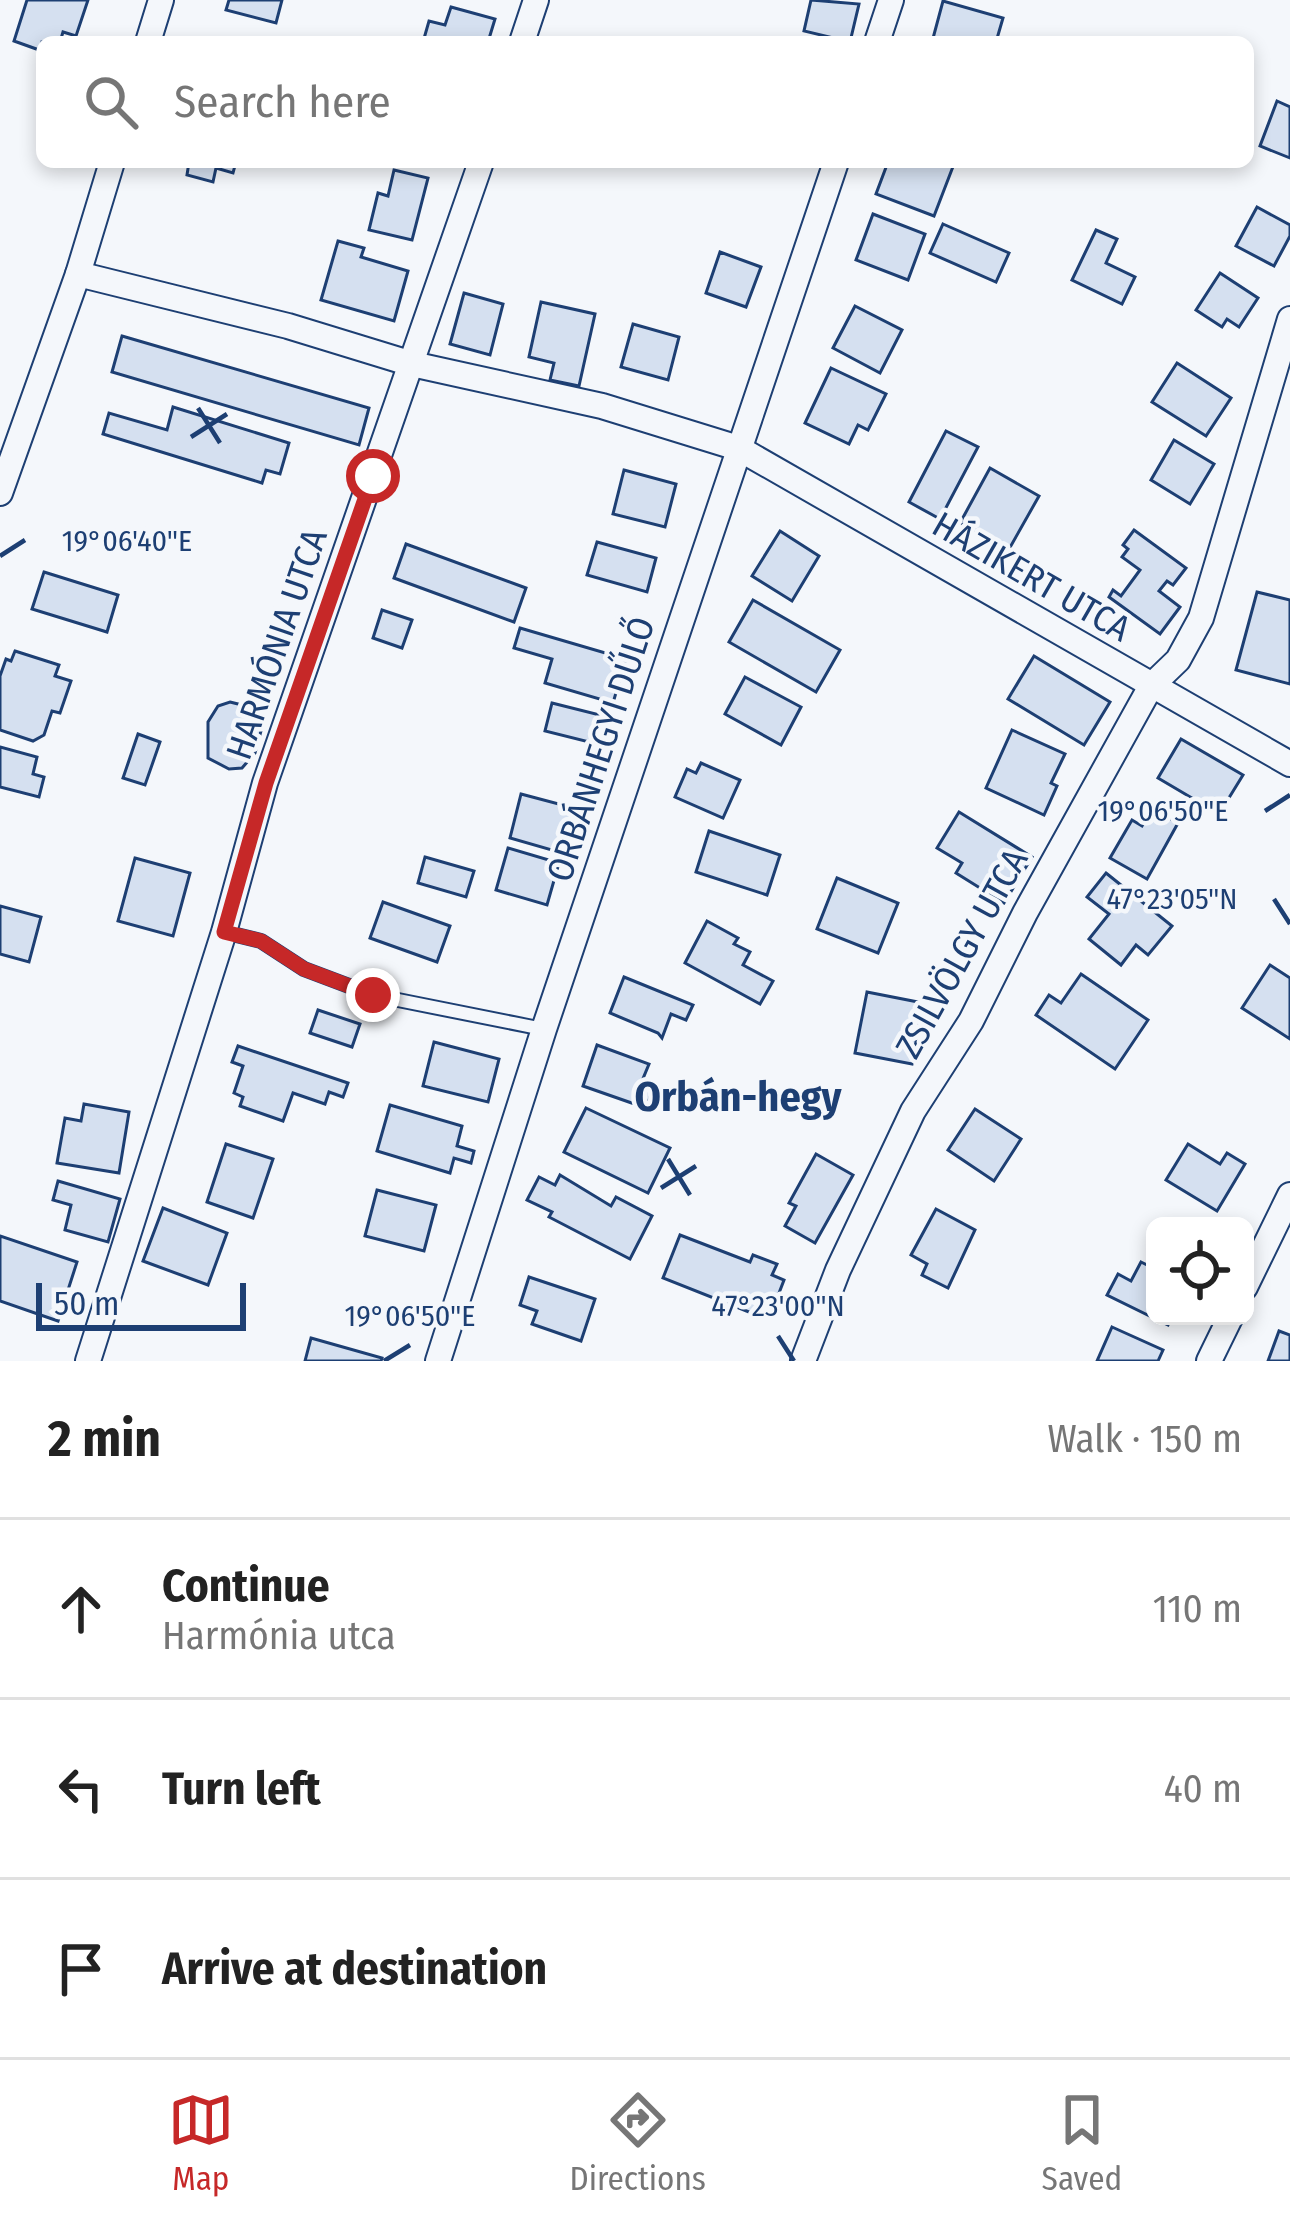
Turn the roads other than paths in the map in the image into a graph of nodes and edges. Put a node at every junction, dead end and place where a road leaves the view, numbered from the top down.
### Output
1 (161, 0) edge
2 (536, 0) edge
3 (891, 0) edge
4 (150, 36) edge
5 (524, 36) edge
6 (879, 36) edge
7 (110, 168) edge
8 (479, 168) edge
9 (834, 168) edge
10 (78, 274) junction
11 (1290, 319) edge
12 (412, 364) junction
13 (738, 448) junction
14 (0, 493) edge
15 (1151, 686) junction
16 (1290, 764) edge
17 (224, 932) junction
18 (544, 1029) junction
19 (1290, 1196) edge
20 (1254, 1269) edge
21 (1227, 1325) edge
22 (88, 1361) edge
23 (439, 1361) edge
24 (803, 1361) edge
25 (1209, 1361) edge

1 - 4 street
2 - 5 street
3 - 6 street
7 - 10 street
8 - 12 street, HARMÓNIA UTCA
9 - 13 street, ORBÁNHEGYI DŰLŐ
10 - 12 street, HÁZIKERT UTCA
10 - 14 street
11 - 15 street, ZSILVÖLGY UTCA
12 - 13 street, HÁZIKERT UTCA
12 - 17 street, HARMÓNIA UTCA
13 - 15 street, HÁZIKERT UTCA
13 - 18 street, ORBÁNHEGYI DŰLŐ
15 - 16 street, HÁZIKERT UTCA
15 - 24 street, ZSILVÖLGY UTCA
17 - 18 lane
17 - 22 street, HARMÓNIA UTCA
18 - 23 street, ORBÁNHEGYI DŰLŐ
19 - 20 street
21 - 25 street

